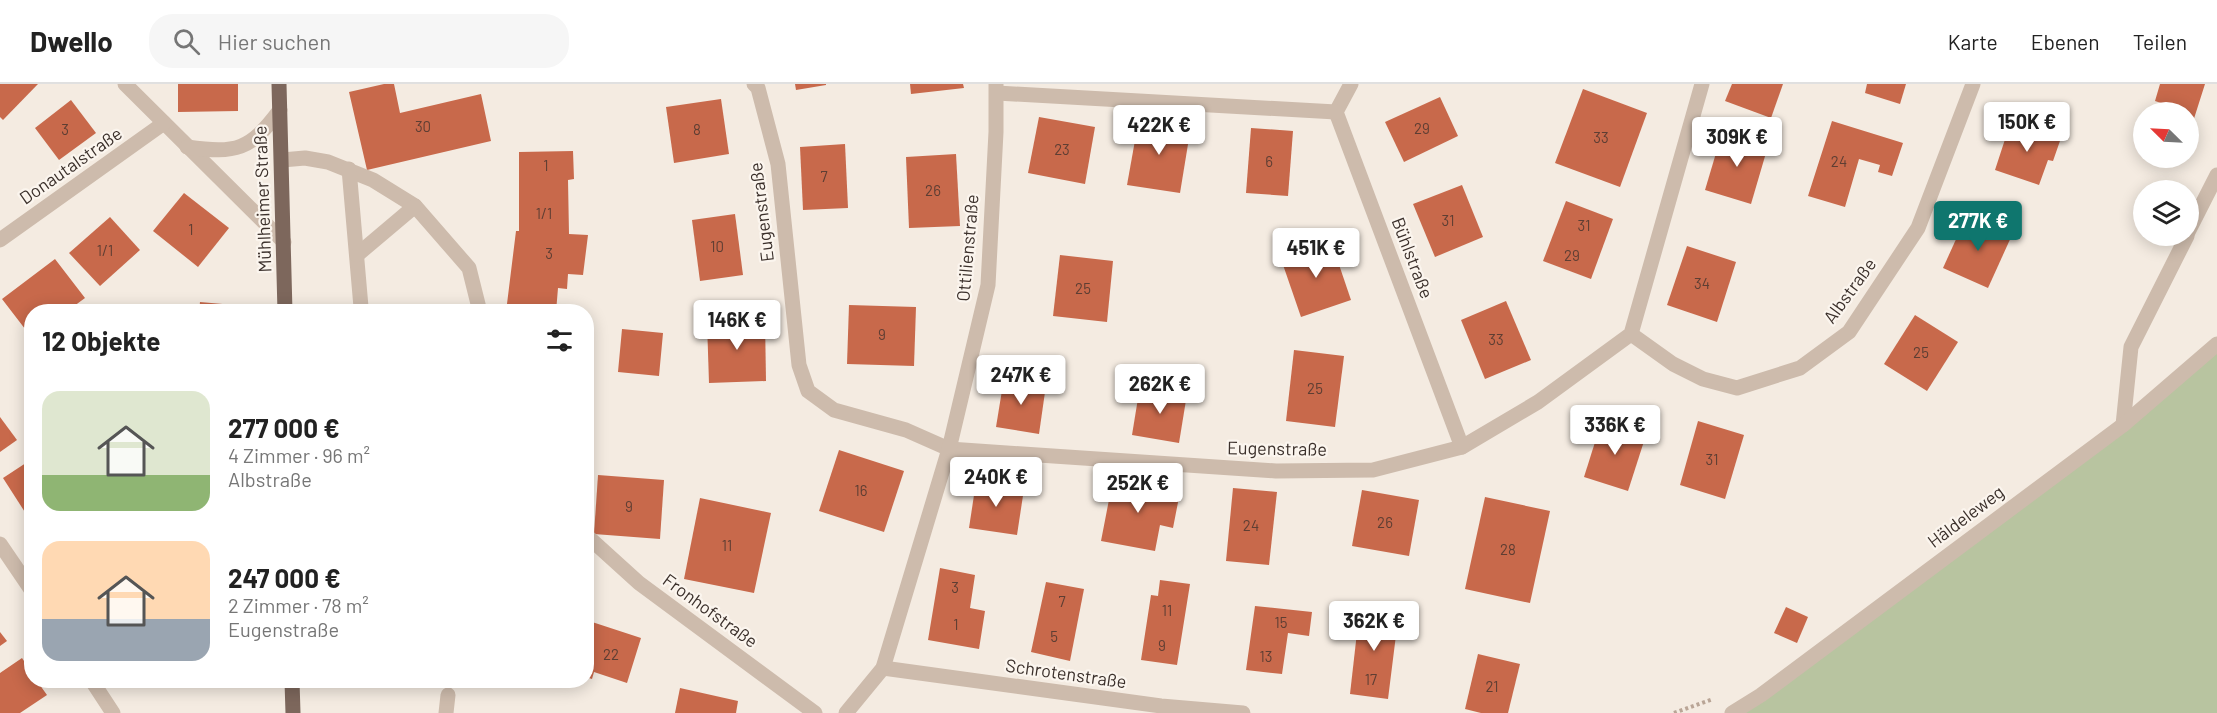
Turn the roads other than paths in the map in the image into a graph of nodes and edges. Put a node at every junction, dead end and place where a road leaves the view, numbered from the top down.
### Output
1 (125, 84) edge
2 (279, 84) edge
3 (754, 84) edge
4 (1351, 84) edge
5 (1702, 84) edge
6 (1973, 84) edge
7 (997, 89) edge
8 (280, 110) junction
9 (1336, 112) junction
10 (164, 123) junction
11 (187, 147) junction
12 (282, 160) junction
13 (349, 170) junction
14 (2217, 175) edge
15 (415, 206) junction
16 (2199, 212) edge
17 (0, 240) edge
18 (284, 242) junction
19 (2182, 246) edge
20 (357, 255) junction
21 (285, 304) edge
22 (361, 304) edge
23 (478, 304) edge
24 (1631, 334) junction
25 (2217, 344) edge
26 (2123, 425) junction
27 (1462, 447) junction
28 (949, 449) junction
29 (594, 542) edge
30 (0, 544) edge
31 (24, 579) edge
32 (883, 668) junction
33 (97, 688) edge
34 (292, 688) edge
35 (448, 695) dead end
36 (1160, 710) edge
37 (113, 713) edge
38 (293, 713) edge
39 (446, 713) edge
40 (815, 713) edge
41 (846, 713) edge
42 (1243, 713) edge
43 (1732, 713) edge

1 - 10 street
2 - 8 main road, Mühlheimer Straße
3 - 28 street, Eugenstraße
4 - 9 street
5 - 24 street
6 - 24 street, Albstraße
7 - 9 street
7 - 28 street, Ottilienstraße
8 - 11 street
8 - 12 main road, Mühlheimer Straße
9 - 27 street, Bühlstraße
10 - 11 street
10 - 17 street, Donautalstraße
11 - 18 street
12 - 13 street
12 - 18 main road, Mühlheimer Straße
13 - 15 street
13 - 20 street
14 - 16 street
15 - 20 street
15 - 23 street
18 - 21 main road, Mühlheimer Straße
19 - 26 street
20 - 22 street
24 - 27 street, Eugenstraße
25 - 26 street, Häldeleweg
26 - 43 street, Häldeleweg
27 - 28 street, Eugenstraße
28 - 32 street, Ottilienstraße
29 - 40 street, Fronhofstraße
30 - 31 street
32 - 36 street, Schrotenstraße
32 - 41 street, Ottilienstraße
33 - 37 street
34 - 38 main road
35 - 39 street
36 - 42 street, Schrotenstraße

